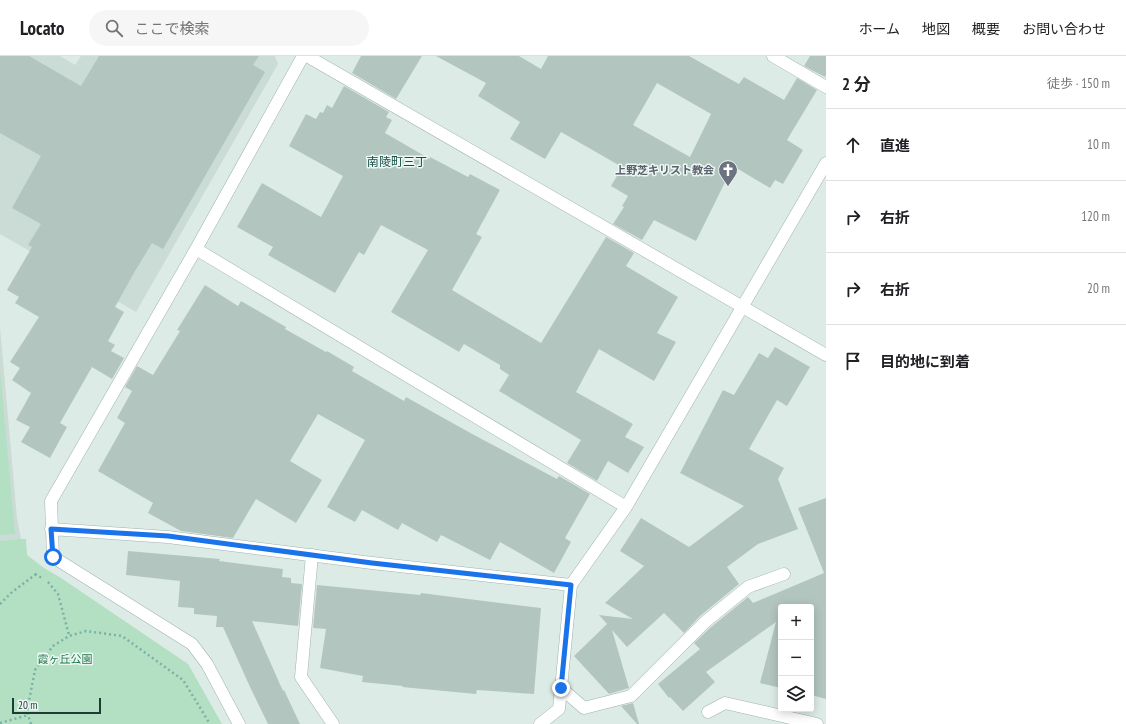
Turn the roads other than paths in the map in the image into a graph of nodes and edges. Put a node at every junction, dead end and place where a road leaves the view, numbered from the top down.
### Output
1 (303, 56) edge
2 (307, 56) edge
3 (773, 56) edge
4 (826, 87) edge
5 (826, 163) edge
6 (196, 248) junction
7 (742, 307) junction
8 (826, 355) edge
9 (626, 507) junction
10 (51, 529) junction
11 (312, 555) junction
12 (784, 574) dead end
13 (571, 585) junction
14 (561, 688) junction
15 (708, 712) dead end
16 (239, 724) edge
17 (333, 724) edge
18 (540, 724) edge
19 (817, 724) edge

1 - 6 street
2 - 7 street
3 - 4 street
5 - 7 street
6 - 9 street
6 - 10 street
7 - 8 street
7 - 9 street
9 - 13 street
10 - 11 street
10 - 16 street
11 - 13 street
11 - 17 street
12 - 14 street
13 - 14 street
14 - 18 street
15 - 19 street

